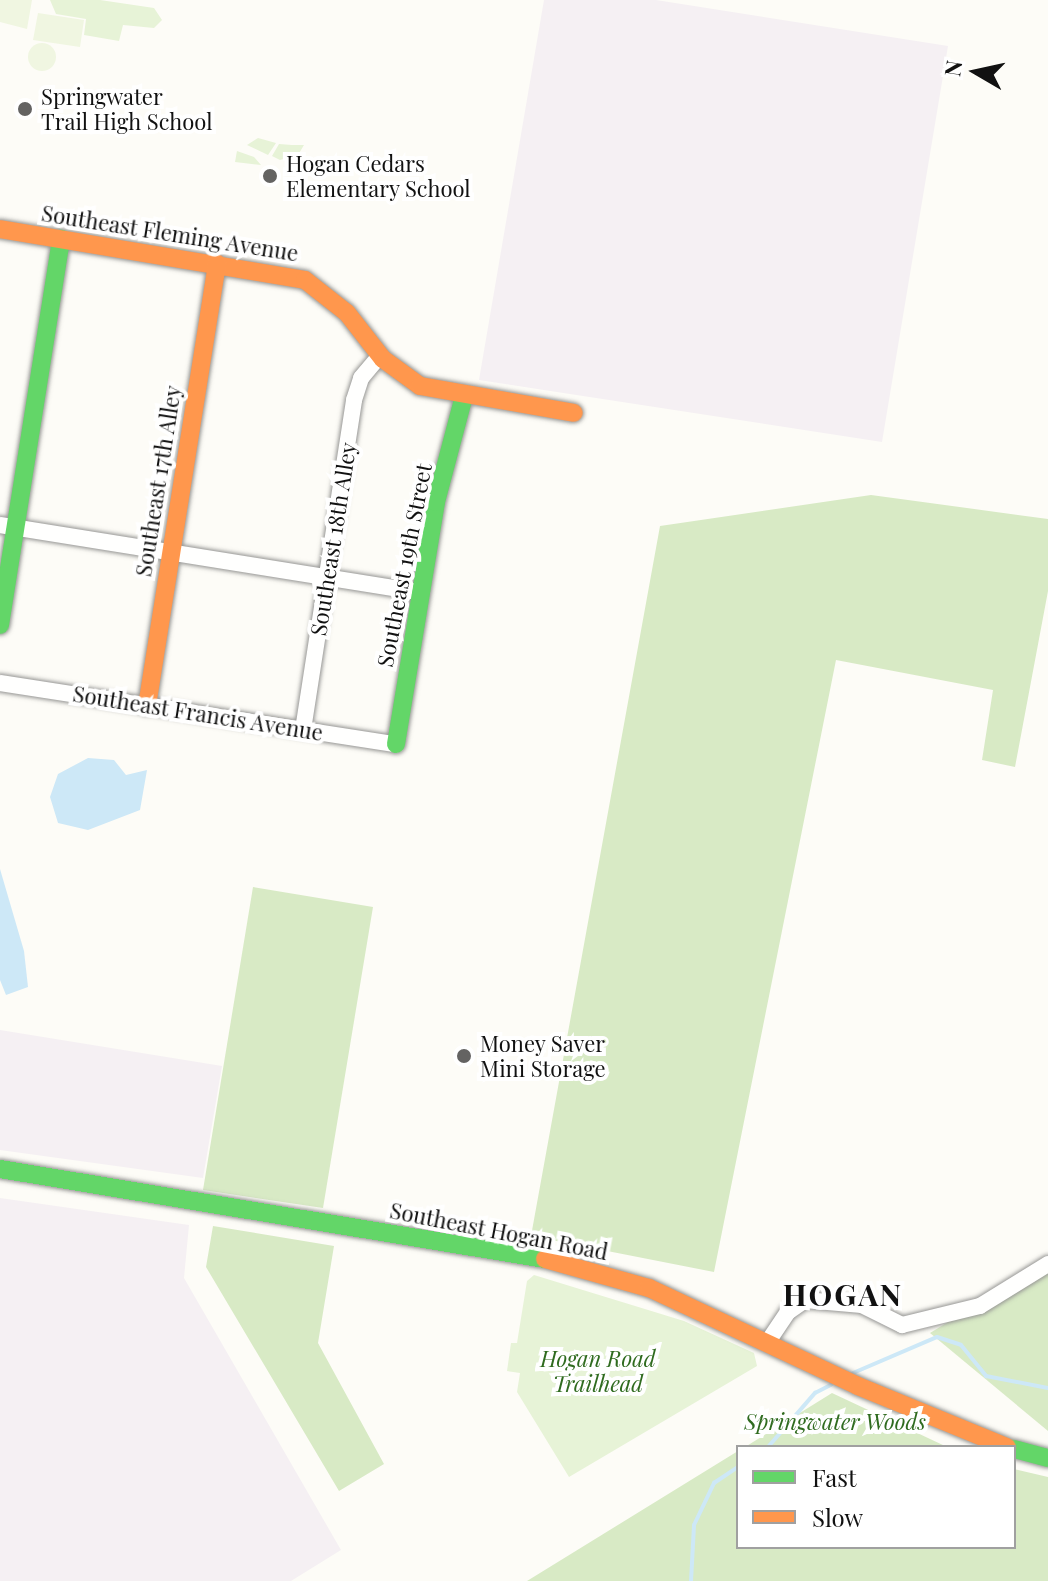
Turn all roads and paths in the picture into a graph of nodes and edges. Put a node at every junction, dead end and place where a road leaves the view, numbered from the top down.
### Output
1 (0, 229) edge
2 (61, 239) junction
3 (217, 264) junction
4 (380, 355) junction
5 (464, 396) junction
6 (574, 413) dead end
7 (8, 526) edge
8 (171, 552) junction
9 (326, 577) junction
10 (420, 592) junction
11 (0, 625) edge
12 (0, 683) edge
13 (147, 706) junction
14 (303, 730) junction
15 (396, 744) joint
16 (0, 1169) edge
17 (1048, 1264) edge
18 (767, 1343) junction
19 (1002, 1445) edge
20 (1016, 1450) edge
21 (1048, 1458) edge

1 - 2 street, Southeast Fleming Avenue
2 - 3 street, Southeast Fleming Avenue
2 - 7 street
3 - 4 street, Southeast Fleming Avenue
3 - 8 street, Southeast 17th Alley
4 - 5 street, Southeast Fleming Avenue
4 - 9 street, Southeast 18th Alley
5 - 6 street, Southeast Fleming Avenue
5 - 10 street, Southeast 19th Street
7 - 8 street
7 - 11 street
8 - 9 street
8 - 13 street, Southeast 17th Alley
9 - 10 street
9 - 14 street, Southeast 18th Alley
10 - 15 street, Southeast 19th Street
12 - 13 street, Southeast Francis Avenue
13 - 14 street, Southeast Francis Avenue
14 - 15 street, Southeast Francis Avenue
16 - 18 street, Southeast Hogan Road
17 - 18 street
18 - 19 street, Southeast Hogan Road
20 - 21 street

